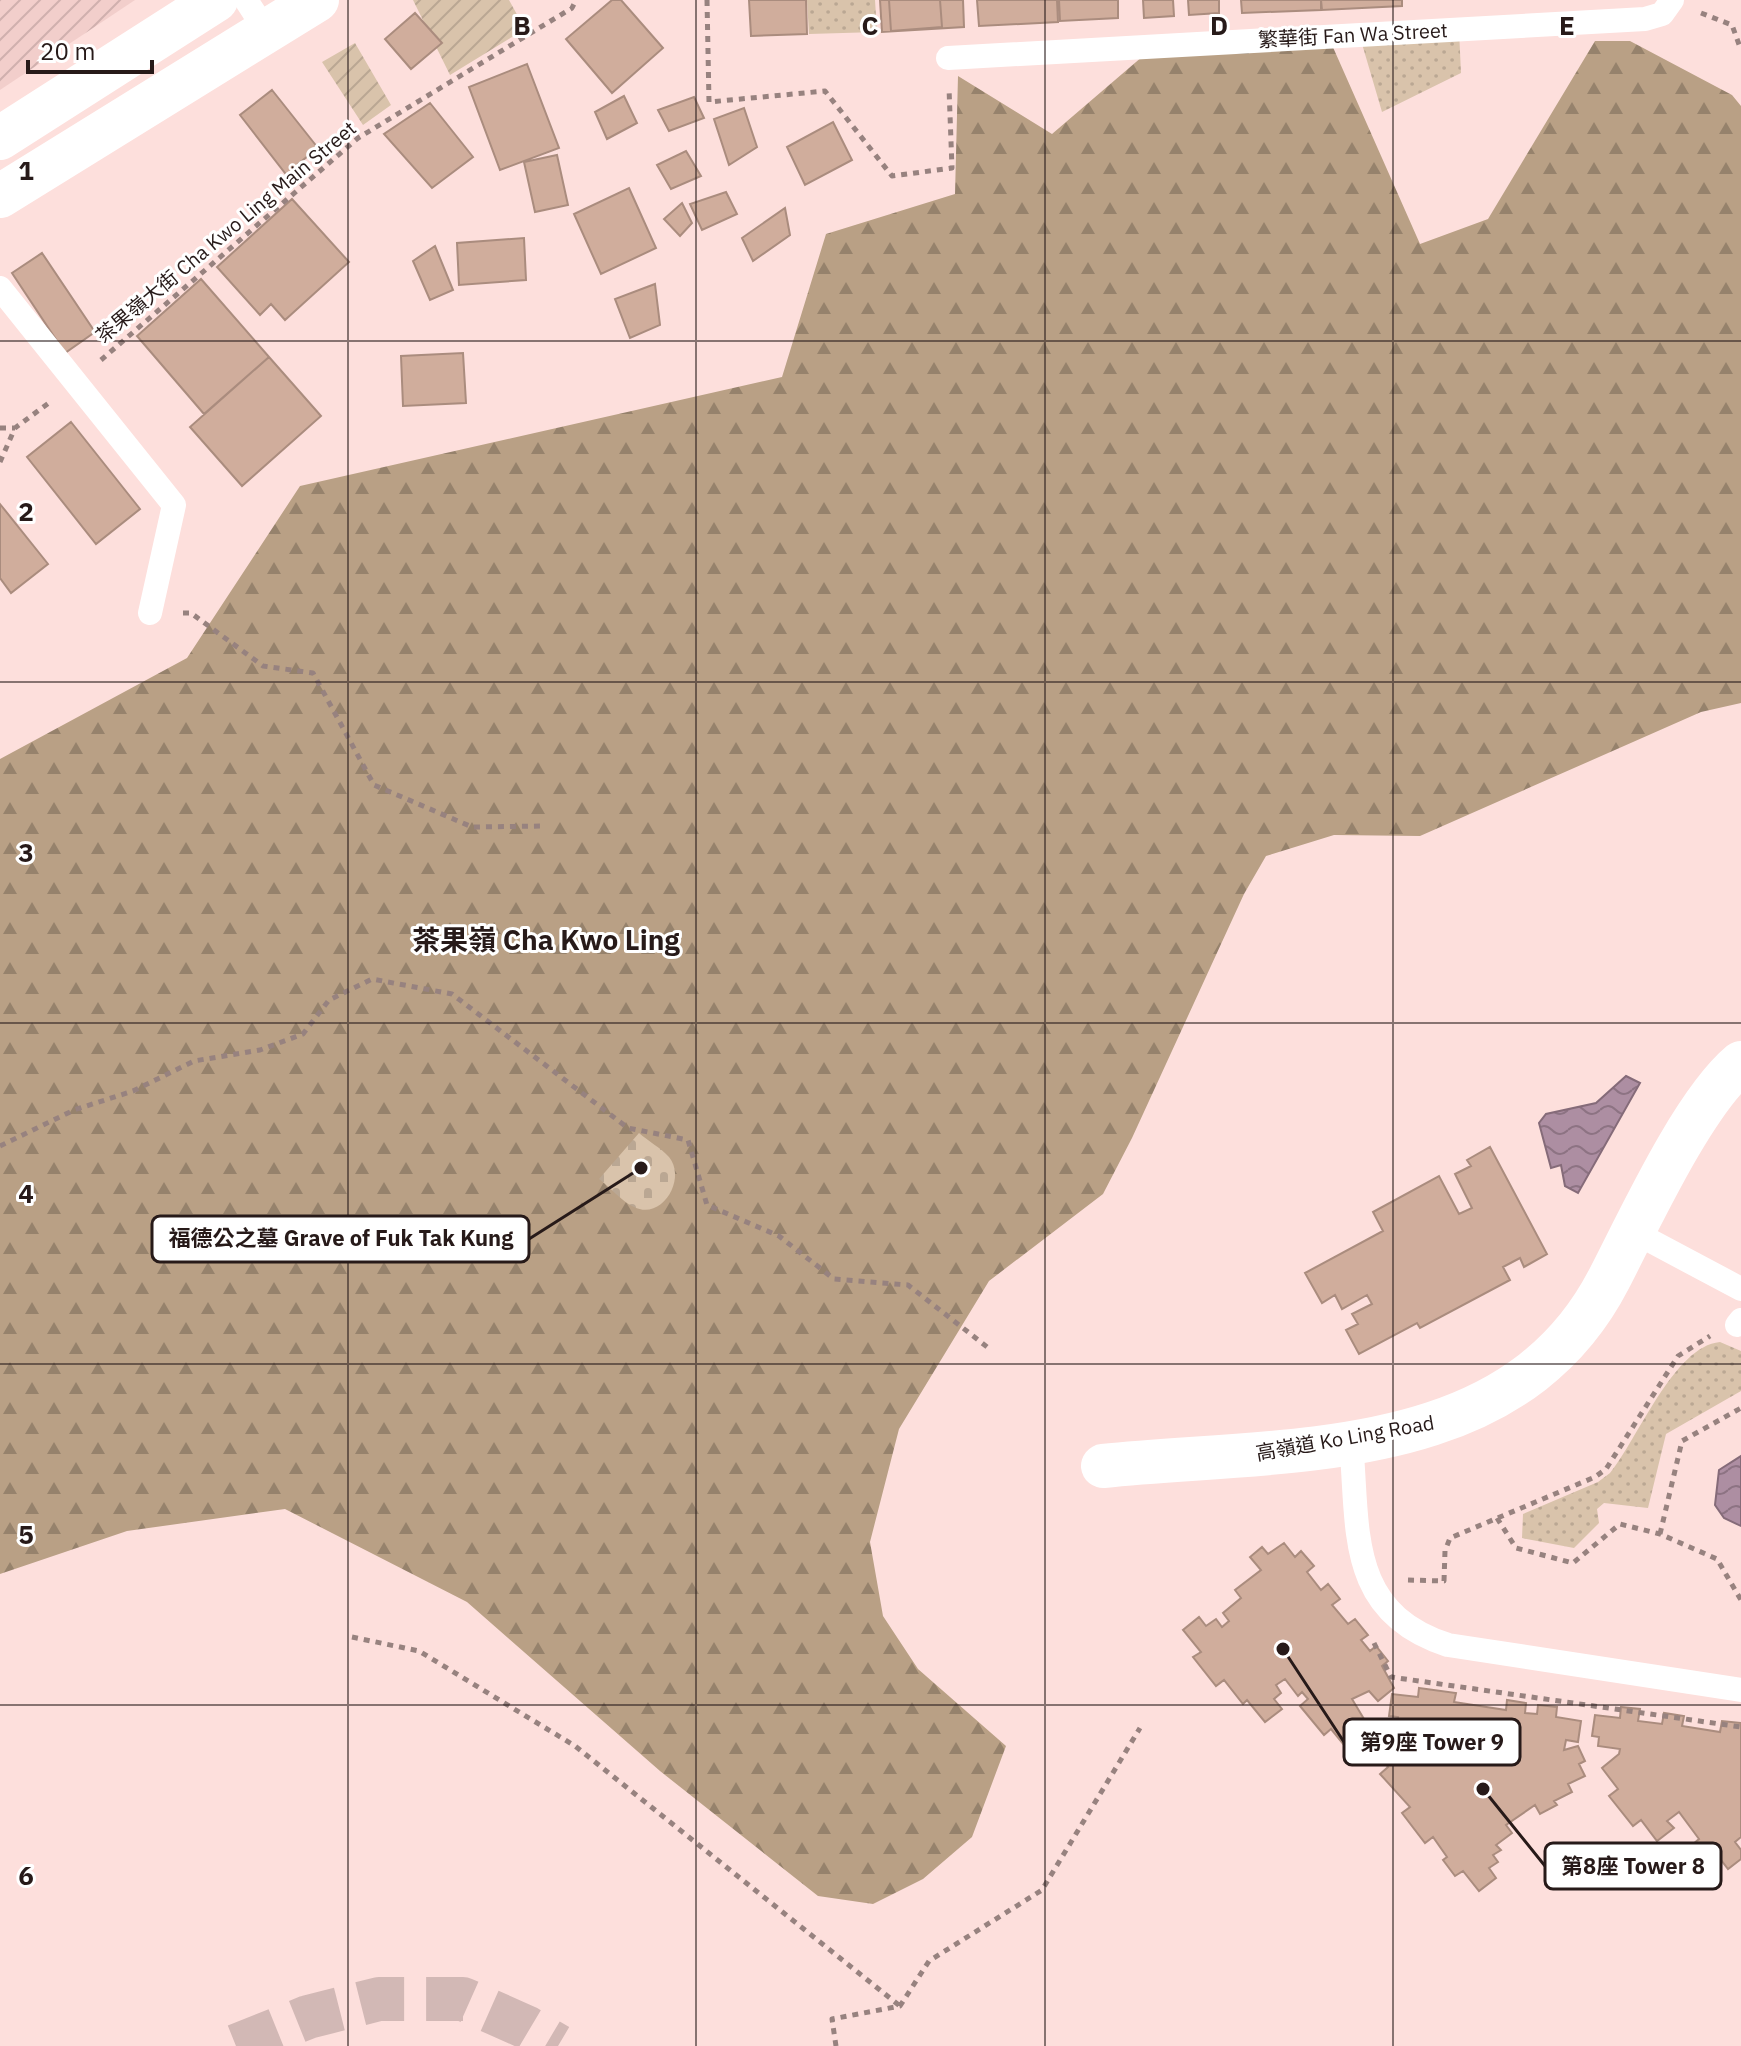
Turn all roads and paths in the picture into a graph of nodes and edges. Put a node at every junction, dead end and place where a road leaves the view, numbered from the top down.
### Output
1 (216, 0) edge
2 (317, 0) edge
3 (576, 0) edge
4 (707, 0) edge
5 (1667, 7) edge
6 (256, 16) edge
7 (1732, 25) dead end
8 (1741, 50) edge
9 (948, 66) joint
10 (0, 138) edge
11 (0, 196) edge
12 (0, 288) edge
13 (75, 382) junction
14 (0, 428) edge
15 (15, 428) junction
16 (0, 462) edge
17 (150, 613) joint
18 (545, 826) dead end
19 (1741, 1063) edge
20 (0, 1146) edge
21 (1634, 1232) junction
22 (1741, 1289) edge
23 (1733, 1327) edge
24 (991, 1350) dead end
25 (1741, 1408) edge
26 (1351, 1441) junction
27 (1103, 1466) dead end
28 (1497, 1518) junction
29 (1660, 1534) junction
30 (1367, 1579) junction
31 (1741, 1600) edge
32 (352, 1637) dead end
33 (1741, 1690) edge
34 (1140, 1728) dead end
35 (900, 2006) junction
36 (836, 2046) edge

1 - 10 street
2 - 6 street
3 - 13 path, 茶果嶺大街 Cha Kwo Ling Main Street
4 - 9 path
5 - 9 lane, 繁華街 Fan Wa Street
6 - 11 street
7 - 8 path
12 - 13 lane
13 - 15 path, 茶果嶺大街 Cha Kwo Ling Main Street
13 - 17 lane
14 - 15 path
15 - 16 path, 茶果嶺大街 Cha Kwo Ling Main Street
17 - 18 path
19 - 21 street, 高嶺道 Ko Ling Road
20 - 24 path
21 - 22 lane
21 - 26 street, 高嶺道 Ko Ling Road
23 - 28 path
25 - 29 path
26 - 27 street, 高嶺道 Ko Ling Road
26 - 30 lane
28 - 29 path
28 - 30 path
29 - 31 path
30 - 33 lane
32 - 35 path
34 - 35 path
35 - 36 path

